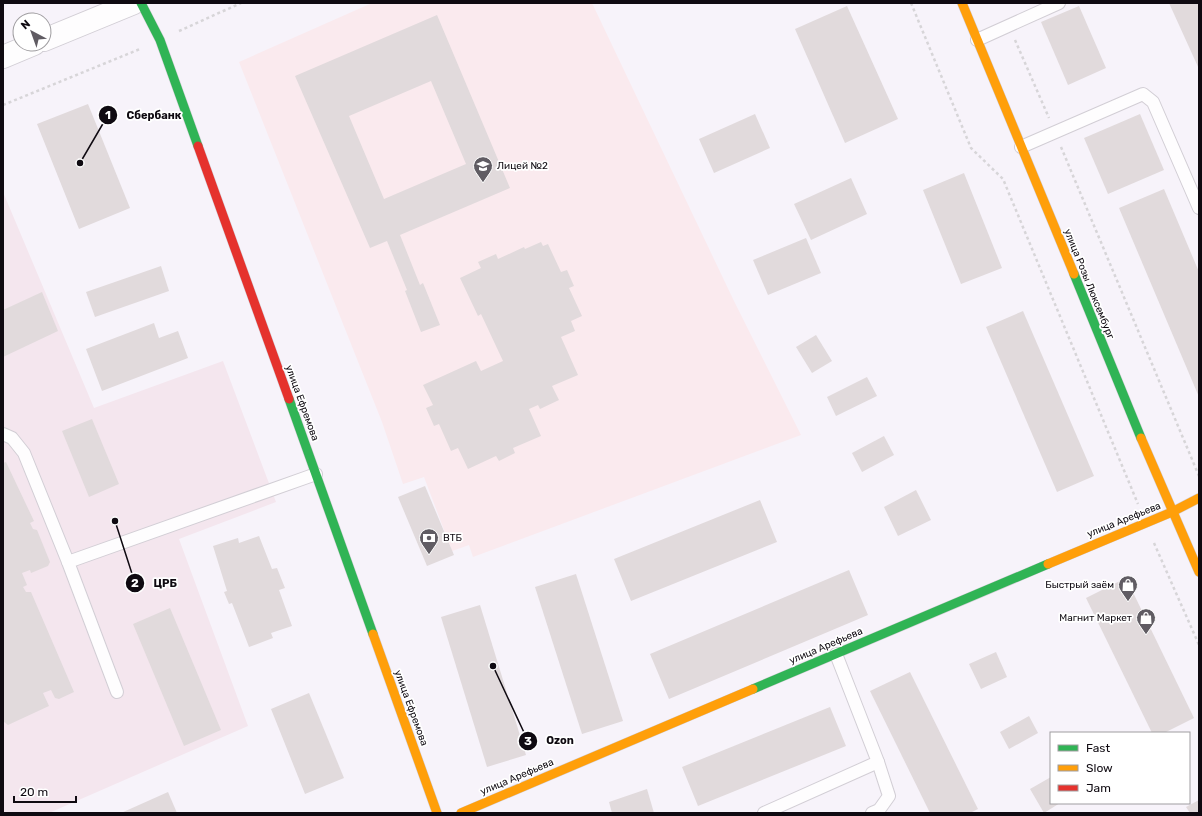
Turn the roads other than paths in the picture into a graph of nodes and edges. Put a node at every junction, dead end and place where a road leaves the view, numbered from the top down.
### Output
1 (134, 3) edge
2 (141, 3) edge
3 (962, 3) edge
4 (1059, 3) edge
5 (52, 37) edge
6 (977, 40) junction
7 (15, 52) edge
8 (3, 57) edge
9 (1021, 147) junction
10 (1199, 208) edge
11 (6, 438) edge
12 (316, 474) junction
13 (1199, 498) edge
14 (1172, 512) junction
15 (68, 562) junction
16 (1199, 572) edge
17 (836, 654) junction
18 (118, 692) dead end
19 (878, 762) junction
20 (437, 813) edge
21 (461, 813) edge
22 (764, 813) edge
23 (872, 813) edge

1 - 5 street
2 - 12 street, улица Ефремова
3 - 6 street, улица Розы Люксембург
4 - 6 lane
6 - 9 street, улица Розы Люксембург
7 - 8 street
9 - 10 lane
9 - 14 street, улица Розы Люксембург
11 - 15 lane
12 - 15 lane
12 - 20 street, улица Ефремова
13 - 14 street, улица Арефьева
14 - 16 street, улица Розы Люксембург
14 - 17 street, улица Арефьева
15 - 18 lane
17 - 19 lane
17 - 21 street, улица Арефьева
19 - 22 lane
19 - 23 lane

